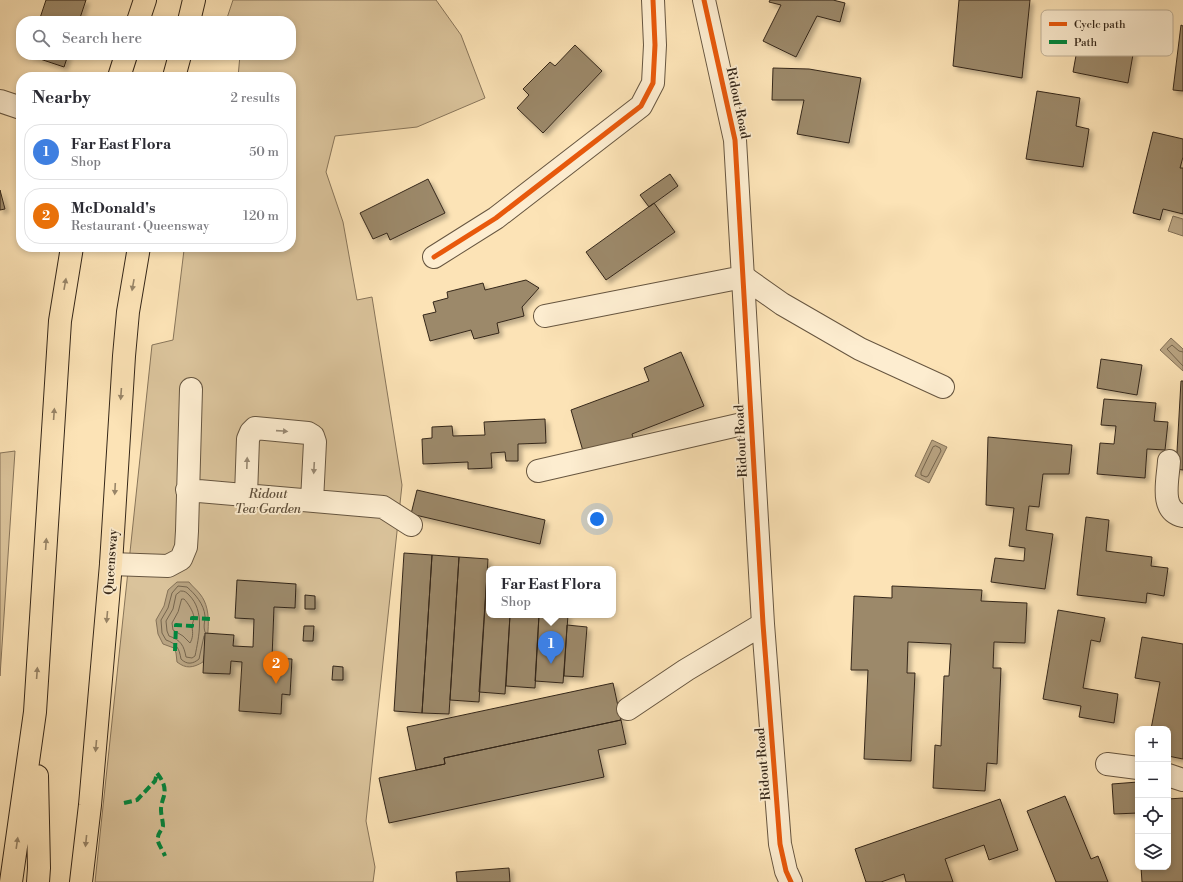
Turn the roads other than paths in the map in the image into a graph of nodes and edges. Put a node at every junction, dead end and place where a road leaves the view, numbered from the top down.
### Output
1 (145, 0) edge
2 (194, 0) edge
3 (652, 0) edge
4 (704, 0) edge
5 (140, 16) edge
6 (190, 16) edge
7 (124, 60) edge
8 (179, 60) edge
9 (121, 72) edge
10 (175, 72) edge
11 (0, 100) edge
12 (16, 102) edge
13 (16, 106) edge
14 (71, 252) edge
15 (138, 252) edge
16 (434, 256) dead end
17 (743, 276) junction
18 (545, 316) dead end
19 (943, 387) dead end
20 (191, 388) dead end
21 (751, 422) junction
22 (1169, 461) dead end
23 (538, 471) dead end
24 (187, 490) junction
25 (246, 495) junction
26 (312, 501) junction
27 (1183, 516) edge
28 (411, 525) dead end
29 (111, 564) junction
30 (763, 624) junction
31 (628, 709) dead end
32 (35, 712) junction
33 (1107, 764) dead end
34 (1135, 768) edge
35 (1171, 776) edge
36 (1183, 780) edge
37 (82, 880) edge
38 (11, 882) edge
39 (38, 882) edge
40 (791, 882) edge

1 - 5 highway
2 - 6 highway
3 - 16 street
4 - 17 street, Ridout Road
7 - 9 highway
8 - 10 highway
11 - 12 street
11 - 13 street
32 -> 14 highway
15 -> 29 highway, Queensway
17 - 18 street
17 - 19 street
17 - 21 street, Ridout Road
20 - 24 street
21 - 23 street
21 - 30 street, Ridout Road
22 - 27 street
24 - 25 street
24 - 29 street
25 - 26 street
25 -> 26 street
26 - 28 street
29 -> 37 highway, Queensway
30 - 31 street
30 - 40 street, Ridout Road
38 -> 32 highway
32 - 39 highway
33 - 34 street
35 - 36 street

